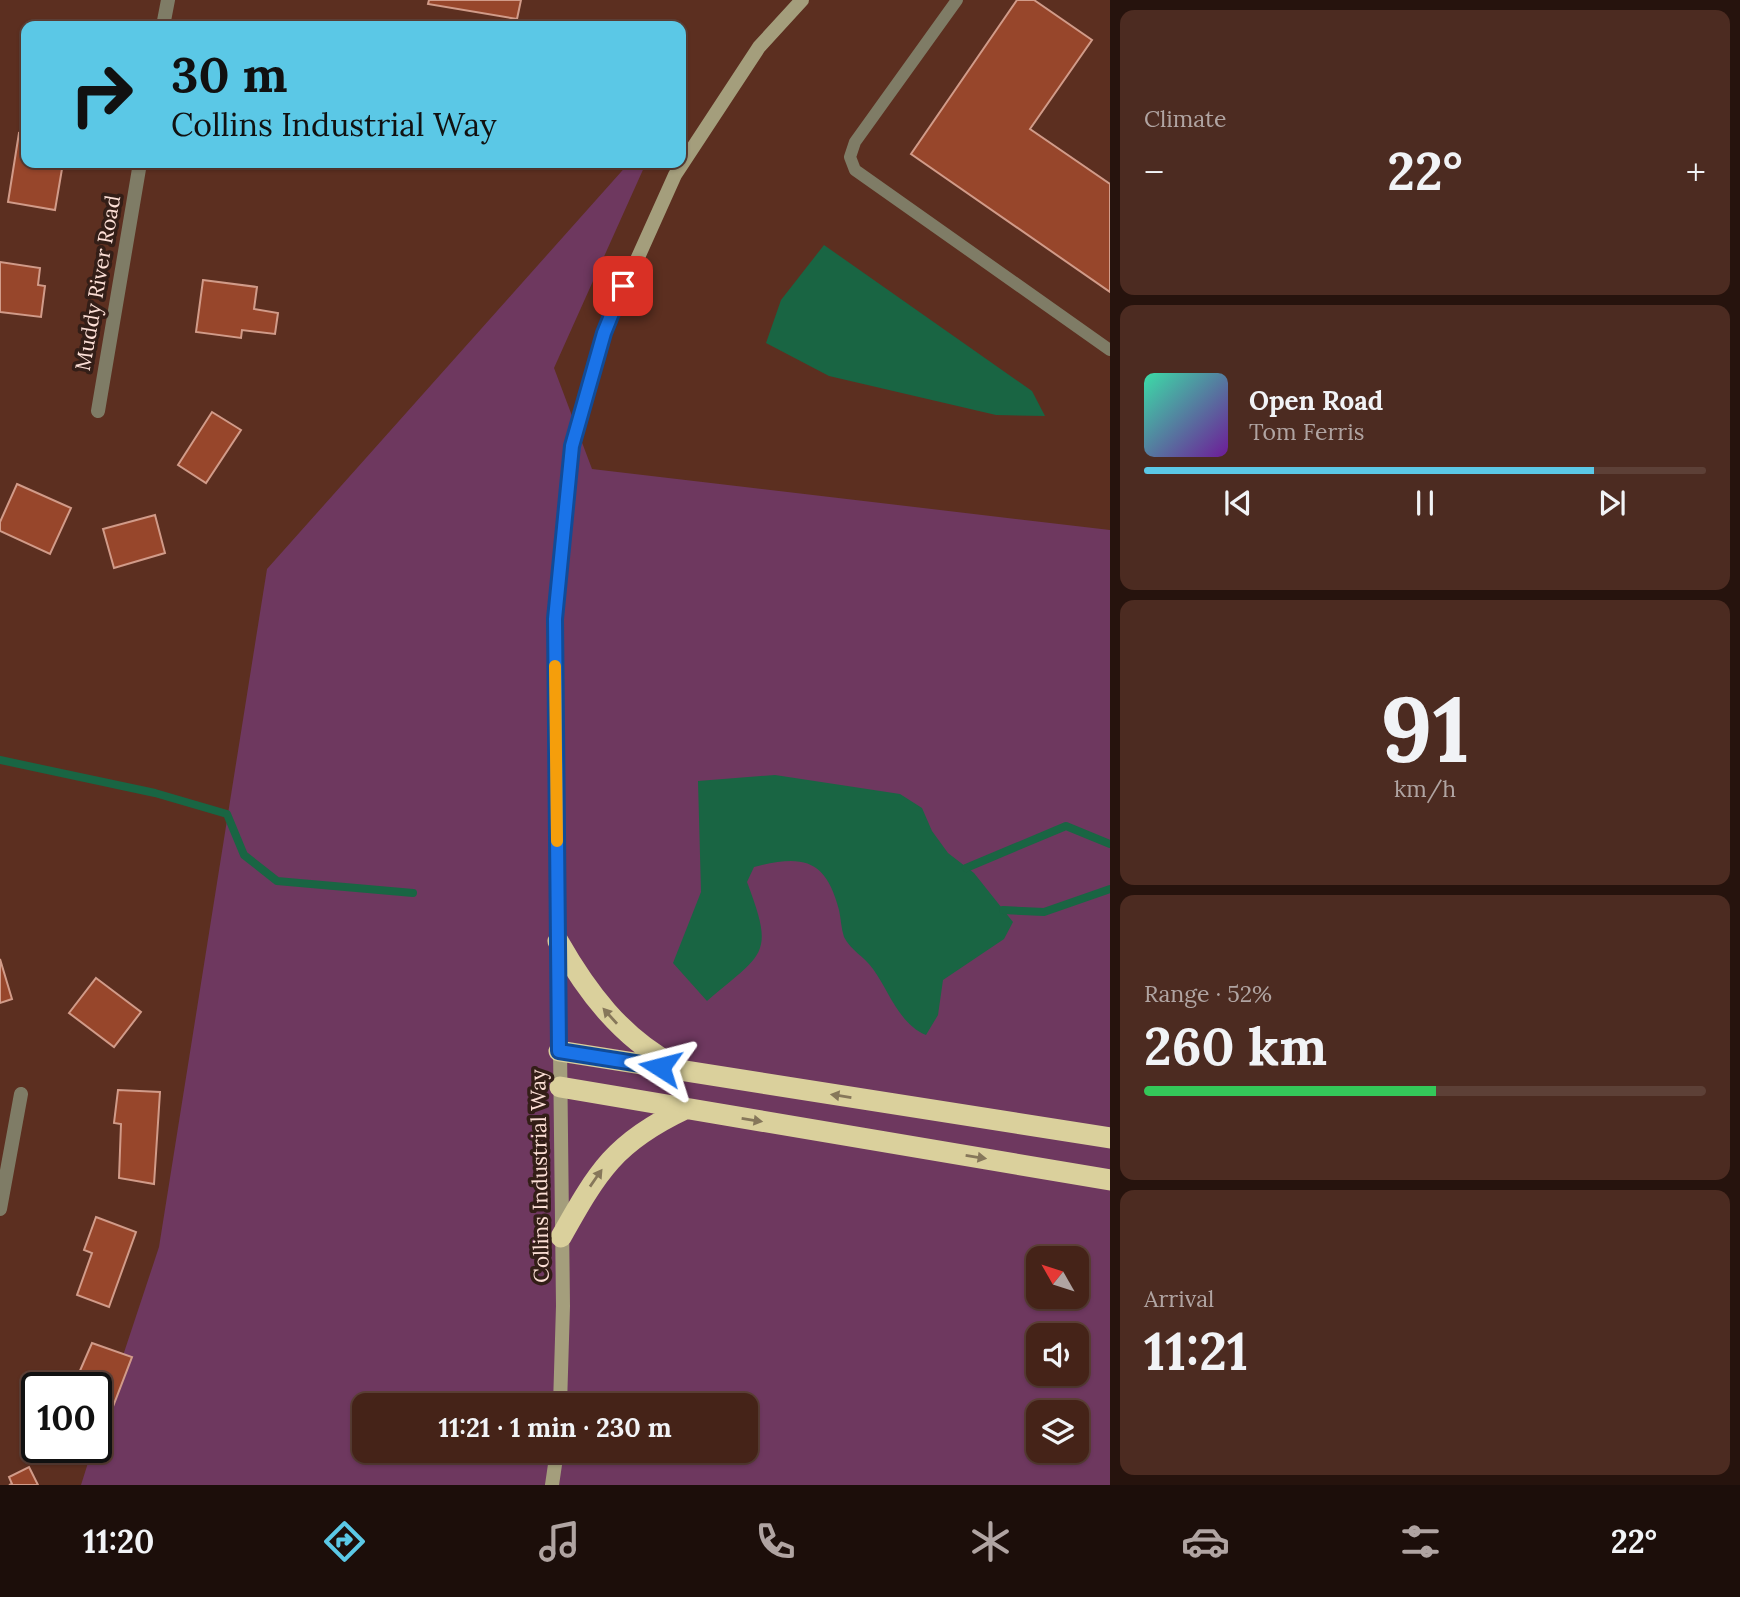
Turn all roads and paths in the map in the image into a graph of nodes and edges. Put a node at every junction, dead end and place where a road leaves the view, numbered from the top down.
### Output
1 (167, 0) edge
2 (802, 0) edge
3 (957, 0) edge
4 (164, 21) edge
5 (686, 158) edge
6 (139, 168) edge
7 (680, 168) edge
8 (1110, 350) edge
9 (98, 411) dead end
10 (558, 941) junction
11 (559, 1051) junction
12 (684, 1071) junction
13 (560, 1087) junction
14 (21, 1094) dead end
15 (685, 1109) junction
16 (1110, 1138) edge
17 (1110, 1180) edge
18 (0, 1209) edge
19 (561, 1237) junction
20 (560, 1393) edge
21 (555, 1463) edge
22 (552, 1485) edge

1 - 4 street
2 - 5 street, Collins Industrial Way
3 - 8 lane
6 - 9 street, Muddy River Road
7 - 10 street, Collins Industrial Way
10 - 11 street, Collins Industrial Way
12 -> 10 highway
11 - 12 highway
11 - 13 street, Collins Industrial Way
16 -> 12 highway
13 - 15 highway
13 - 19 street, Collins Industrial Way
14 - 18 street
15 -> 17 highway
19 -> 15 highway
19 - 20 street, Collins Industrial Way
21 - 22 street

